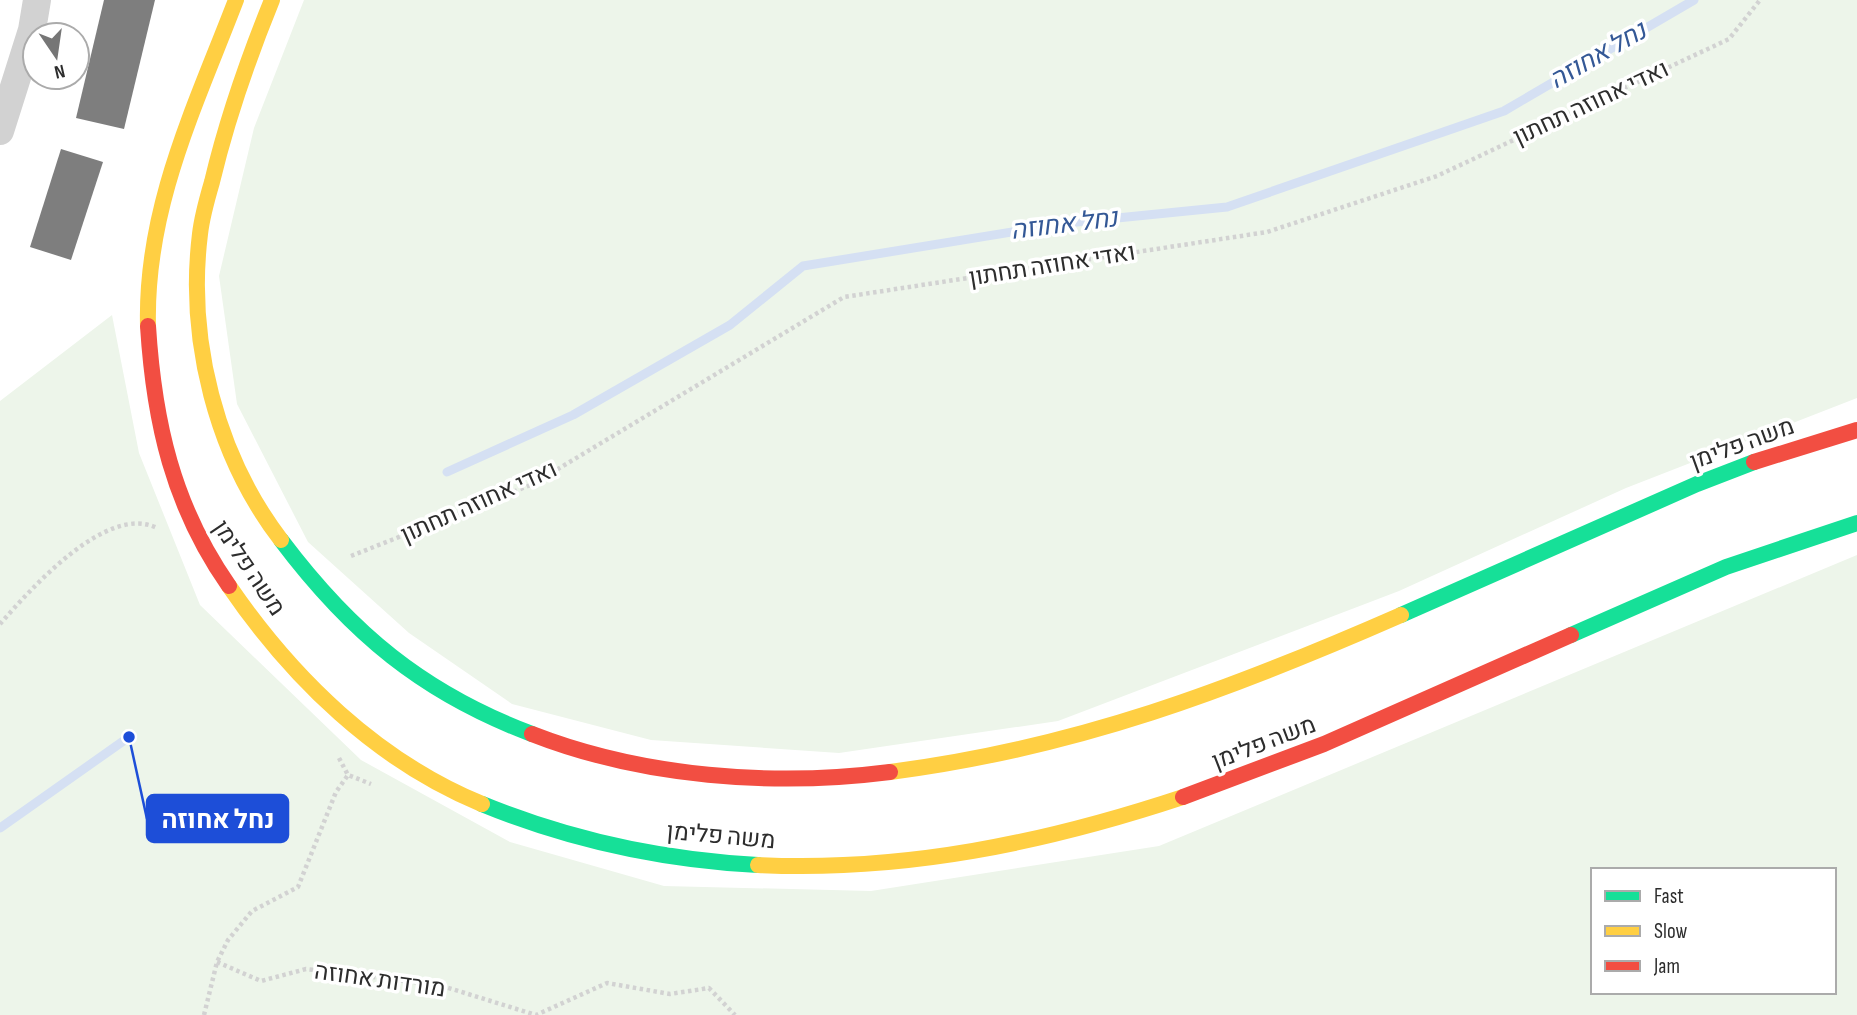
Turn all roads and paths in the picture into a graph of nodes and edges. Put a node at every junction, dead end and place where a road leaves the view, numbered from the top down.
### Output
1 (37, 0) edge
2 (236, 0) edge
3 (272, 0) edge
4 (1760, 0) edge
5 (0, 131) edge
6 (1857, 430) edge
7 (1857, 523) edge
8 (162, 535) dead end
9 (351, 556) dead end
10 (0, 624) edge
11 (337, 755) dead end
12 (217, 962) junction
13 (204, 1015) edge
14 (735, 1015) edge

1 - 5 street
2 - 7 main road, משה פלימן
3 - 6 main road, משה פלימן
4 - 9 path, ואדי אחוזה תחתון
8 - 10 path
11 - 12 path
12 - 13 path
12 - 14 path, מורדות אחוזה

